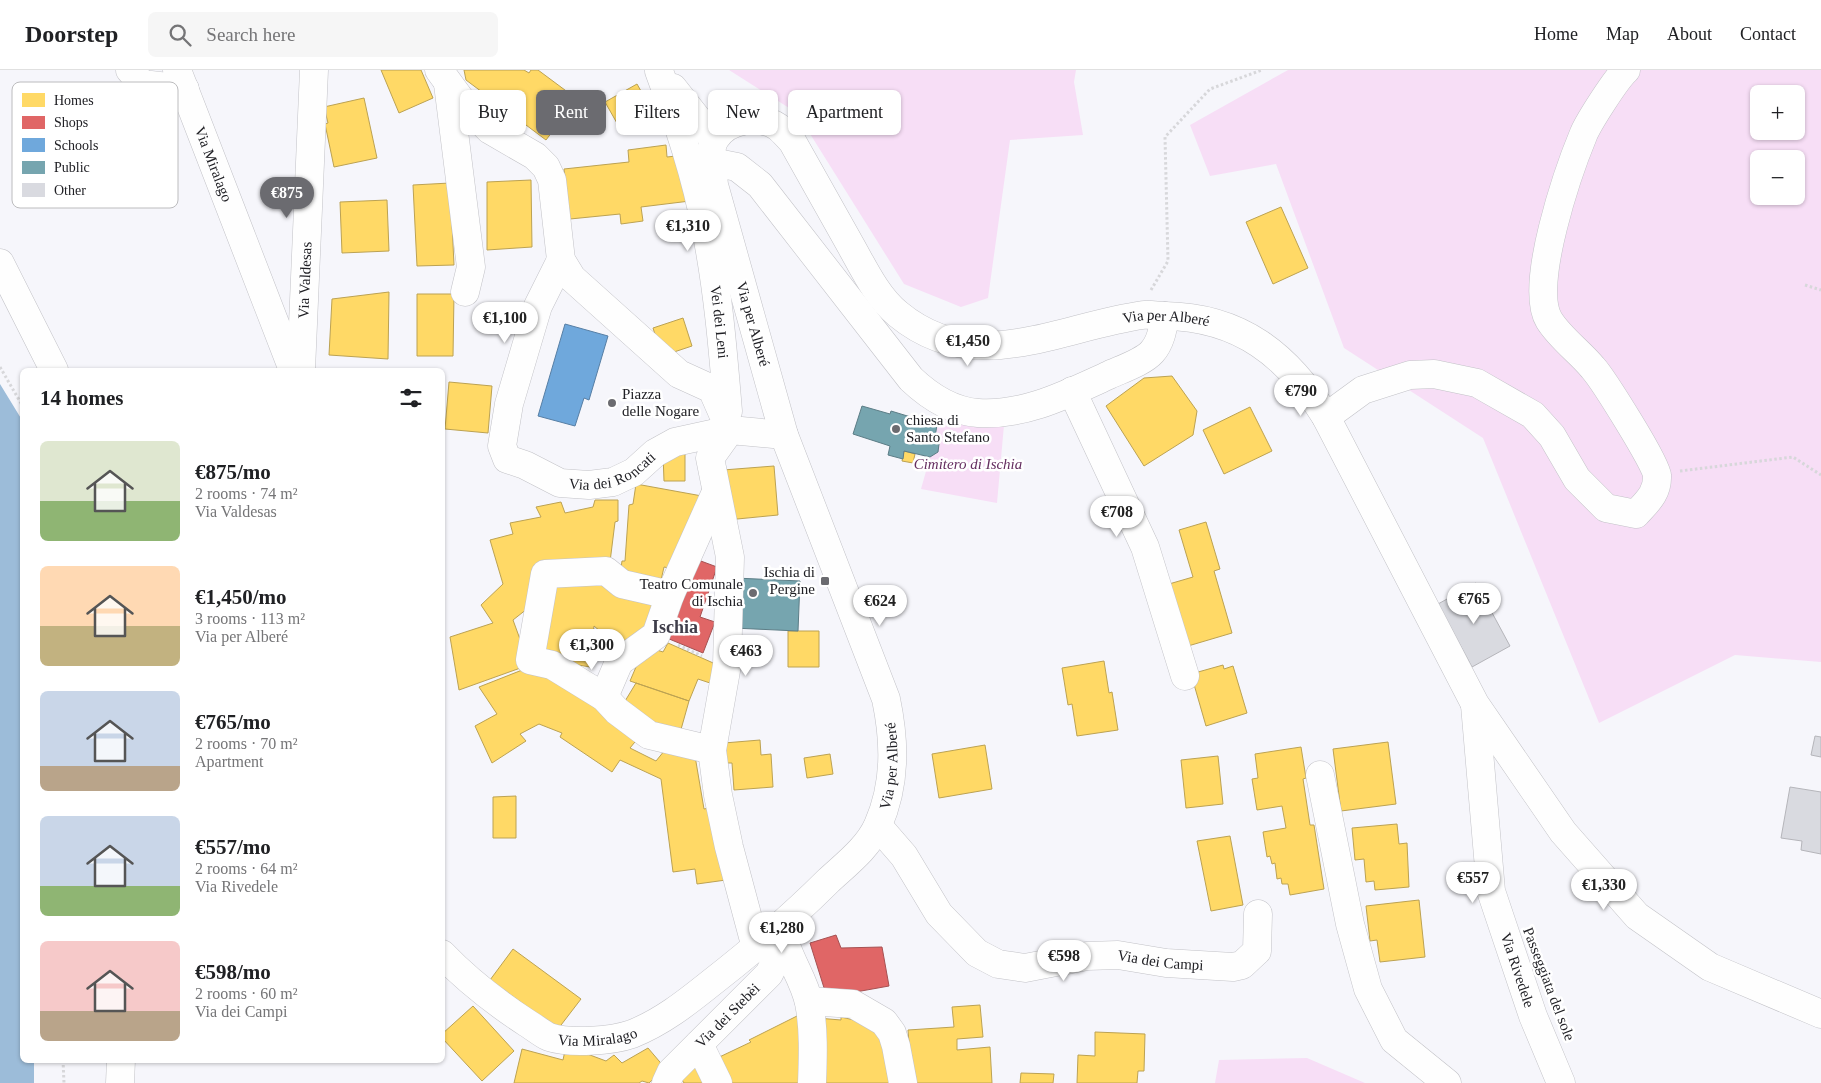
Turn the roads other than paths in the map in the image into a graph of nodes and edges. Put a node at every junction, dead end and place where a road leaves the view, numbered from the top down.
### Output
1 (130, 70) edge
2 (314, 70) edge
3 (658, 70) edge
4 (1626, 70) edge
5 (443, 76) edge
6 (181, 79) edge
7 (140, 82) edge
8 (158, 82) edge
9 (713, 151) junction
10 (561, 260) junction
11 (0, 263) edge
12 (465, 292) dead end
13 (1154, 316) junction
14 (53, 368) edge
15 (292, 368) edge
16 (301, 368) edge
17 (1072, 391) junction
18 (1319, 406) junction
19 (730, 430) junction
20 (784, 435) junction
21 (716, 492) junction
22 (670, 595) junction
23 (1185, 676) dead end
24 (604, 697) junction
25 (1474, 704) junction
26 (712, 750) junction
27 (1320, 775) dead end
28 (878, 826) junction
29 (1258, 914) dead end
30 (783, 936) junction
31 (756, 948) junction
32 (445, 957) edge
33 (809, 1001) junction
34 (1821, 1014) edge
35 (699, 1044) junction
36 (121, 1063) edge
37 (120, 1083) edge
38 (666, 1083) edge
39 (718, 1083) edge
40 (812, 1083) edge
41 (902, 1083) edge
42 (1447, 1083) edge
43 (1561, 1083) edge

1 - 7 street
2 - 16 street, Via Valdesas
3 - 9 street
3 - 19 street, Vei dei Leni
4 - 18 street
5 - 10 street
5 - 12 street
6 - 8 street
6 - 15 street, Via Miralago
9 - 13 street, Via per Alberé
9 - 17 street
9 - 20 street, Via per Alberé
10 - 19 street
10 - 19 street, Via dei Roncati
11 - 14 street
13 - 17 street
13 - 18 street, Via per Alberé
17 - 23 street
18 - 25 street, Via per Alberé
19 - 20 street, Via dei Roncati
19 - 21 street
20 - 28 street, Via per Alberé
21 - 22 street
21 - 26 street
22 - 24 street
22 - 24 street
24 - 26 street
25 - 34 street
25 - 43 street, Via Rivedele
26 - 31 street
27 - 42 street
28 - 29 street, Via dei Campi
28 - 30 street, Via per Alberé
30 - 31 street, Via per Alberé
30 - 33 street
30 - 35 street, Via dei Stebèi
31 - 32 street, Via Miralago
33 - 40 street
33 - 41 street
35 - 38 street, Via dei Stebèi
35 - 39 street
36 - 37 street

